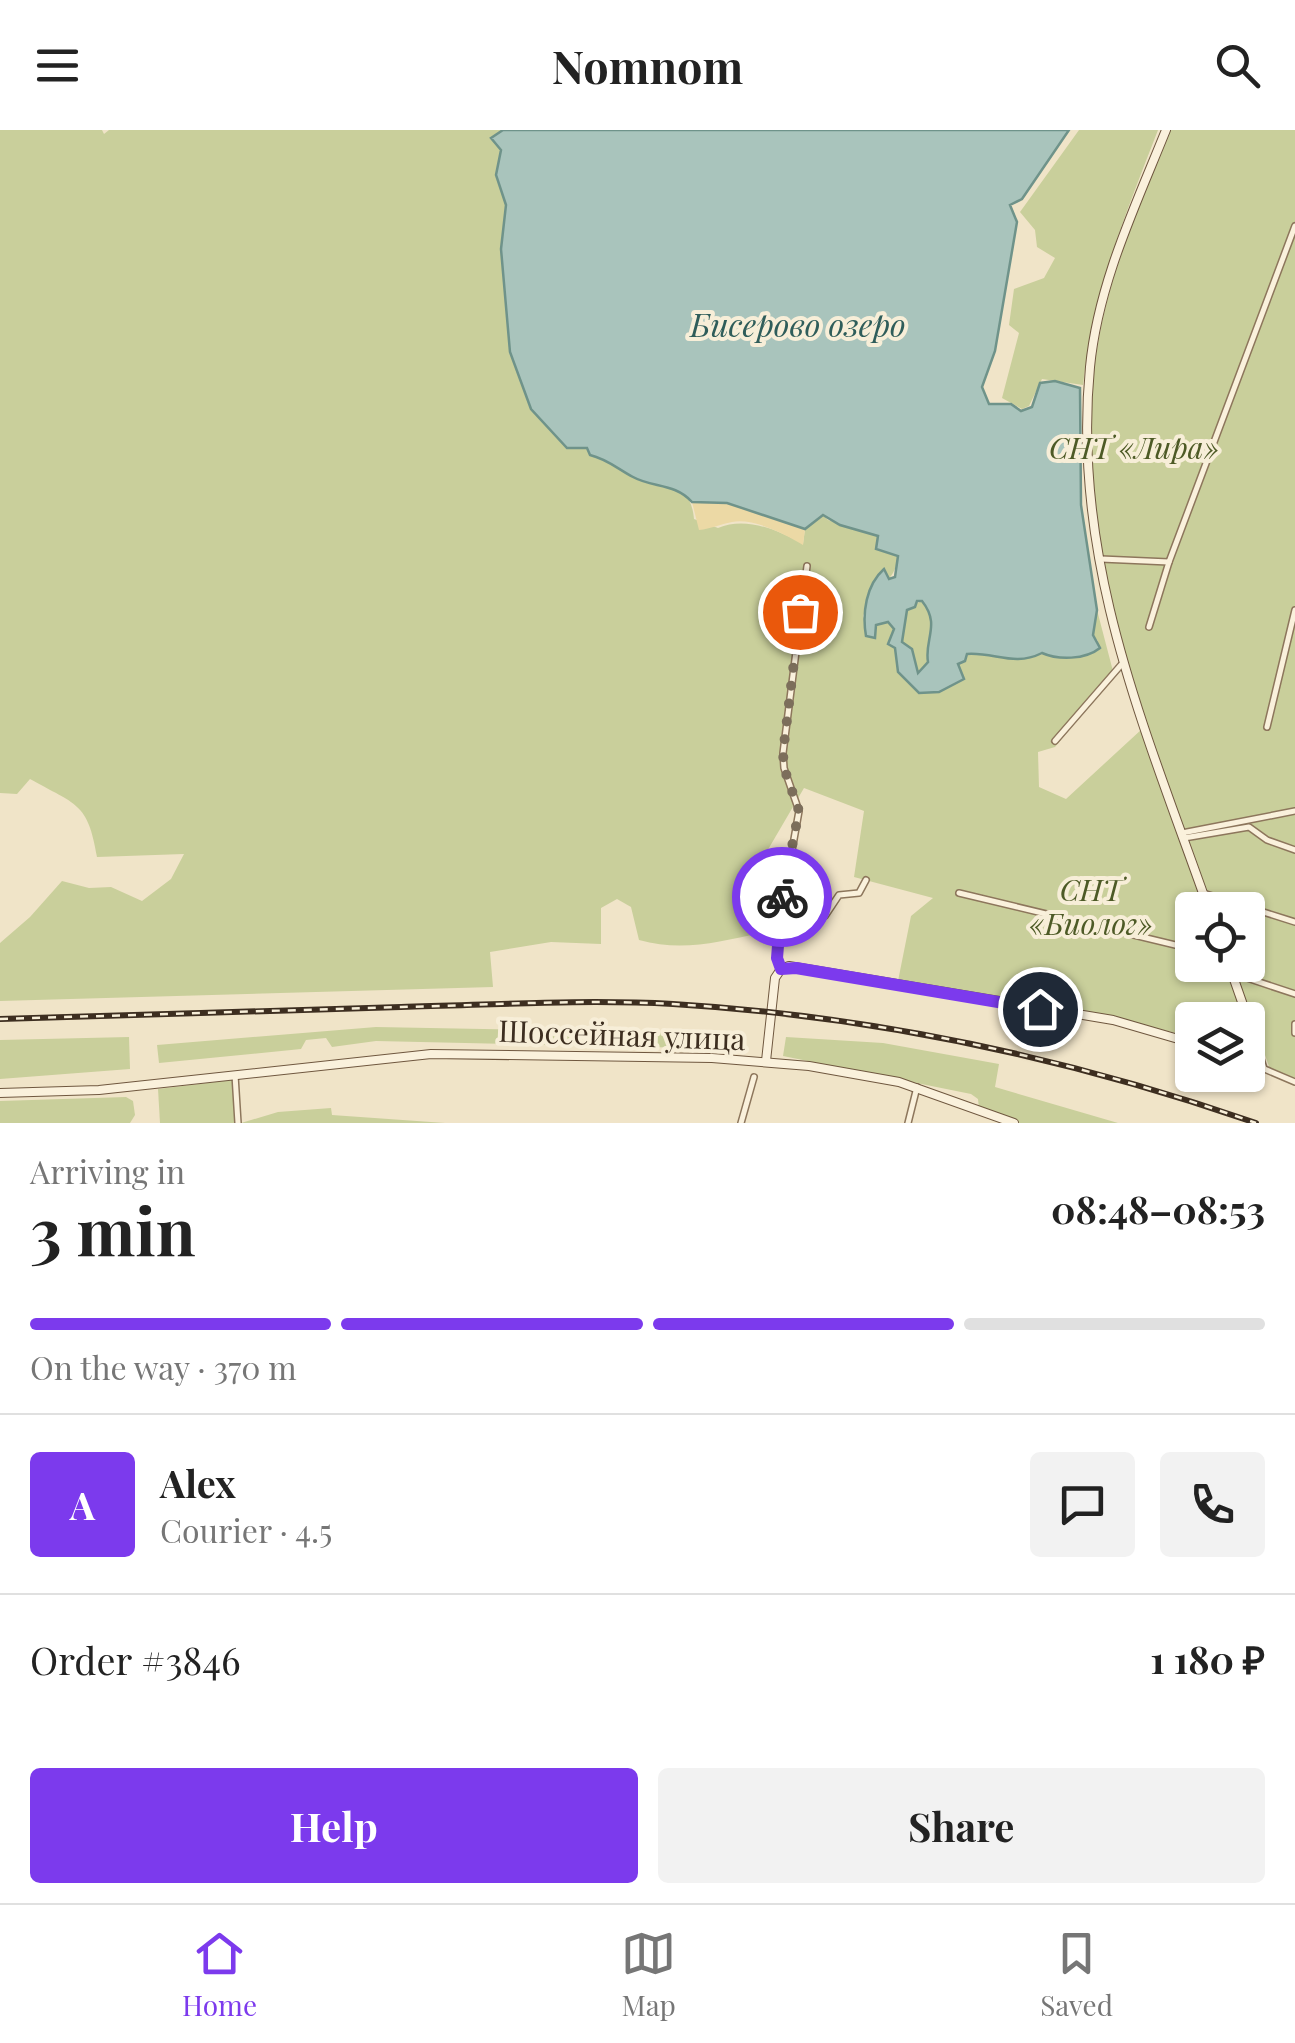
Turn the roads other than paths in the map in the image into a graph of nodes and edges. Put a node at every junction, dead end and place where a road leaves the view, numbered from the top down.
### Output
1 (1166, 130) edge
2 (1295, 226) edge
3 (1098, 560) junction
4 (1169, 562) junction
5 (807, 566) dead end
6 (1295, 610) edge
7 (1150, 627) dead end
8 (1122, 665) junction
9 (1267, 728) dead end
10 (1055, 741) dead end
11 (1295, 812) edge
12 (1183, 836) junction
13 (1295, 850) edge
14 (866, 880) dead end
15 (1203, 892) edge
16 (960, 893) dead end
17 (1265, 913) edge
18 (780, 918) junction
19 (1295, 922) edge
20 (1175, 945) edge
21 (781, 969) junction
22 (1264, 982) edge
23 (1295, 994) edge
24 (1295, 1024) edge
25 (1295, 1033) edge
26 (1175, 1038) edge
27 (766, 1061) junction
28 (1265, 1069) edge
29 (235, 1075) junction
30 (754, 1077) dead end
31 (1295, 1082) edge
32 (916, 1088) junction
33 (0, 1093) edge
34 (238, 1123) edge
35 (740, 1123) edge
36 (908, 1123) edge
37 (1014, 1123) edge

1 - 3 main road
2 - 4 street
3 - 4 street
3 - 8 main road
4 - 7 street
5 - 18 street
6 - 9 street
8 - 10 street
8 - 12 main road
11 - 12 street
12 - 13 street
12 - 15 main road
14 - 18 street
16 - 20 street
17 - 19 street
18 - 21 street
21 - 26 main road
21 - 27 main road
22 - 23 street
24 - 25 street
27 - 29 main road, Шоссейная улица
27 - 32 main road, Шоссейная улица
28 - 31 street
29 - 33 main road, Шоссейная улица
29 - 34 street
30 - 35 street
32 - 36 street
32 - 37 main road, Шоссейная улица

